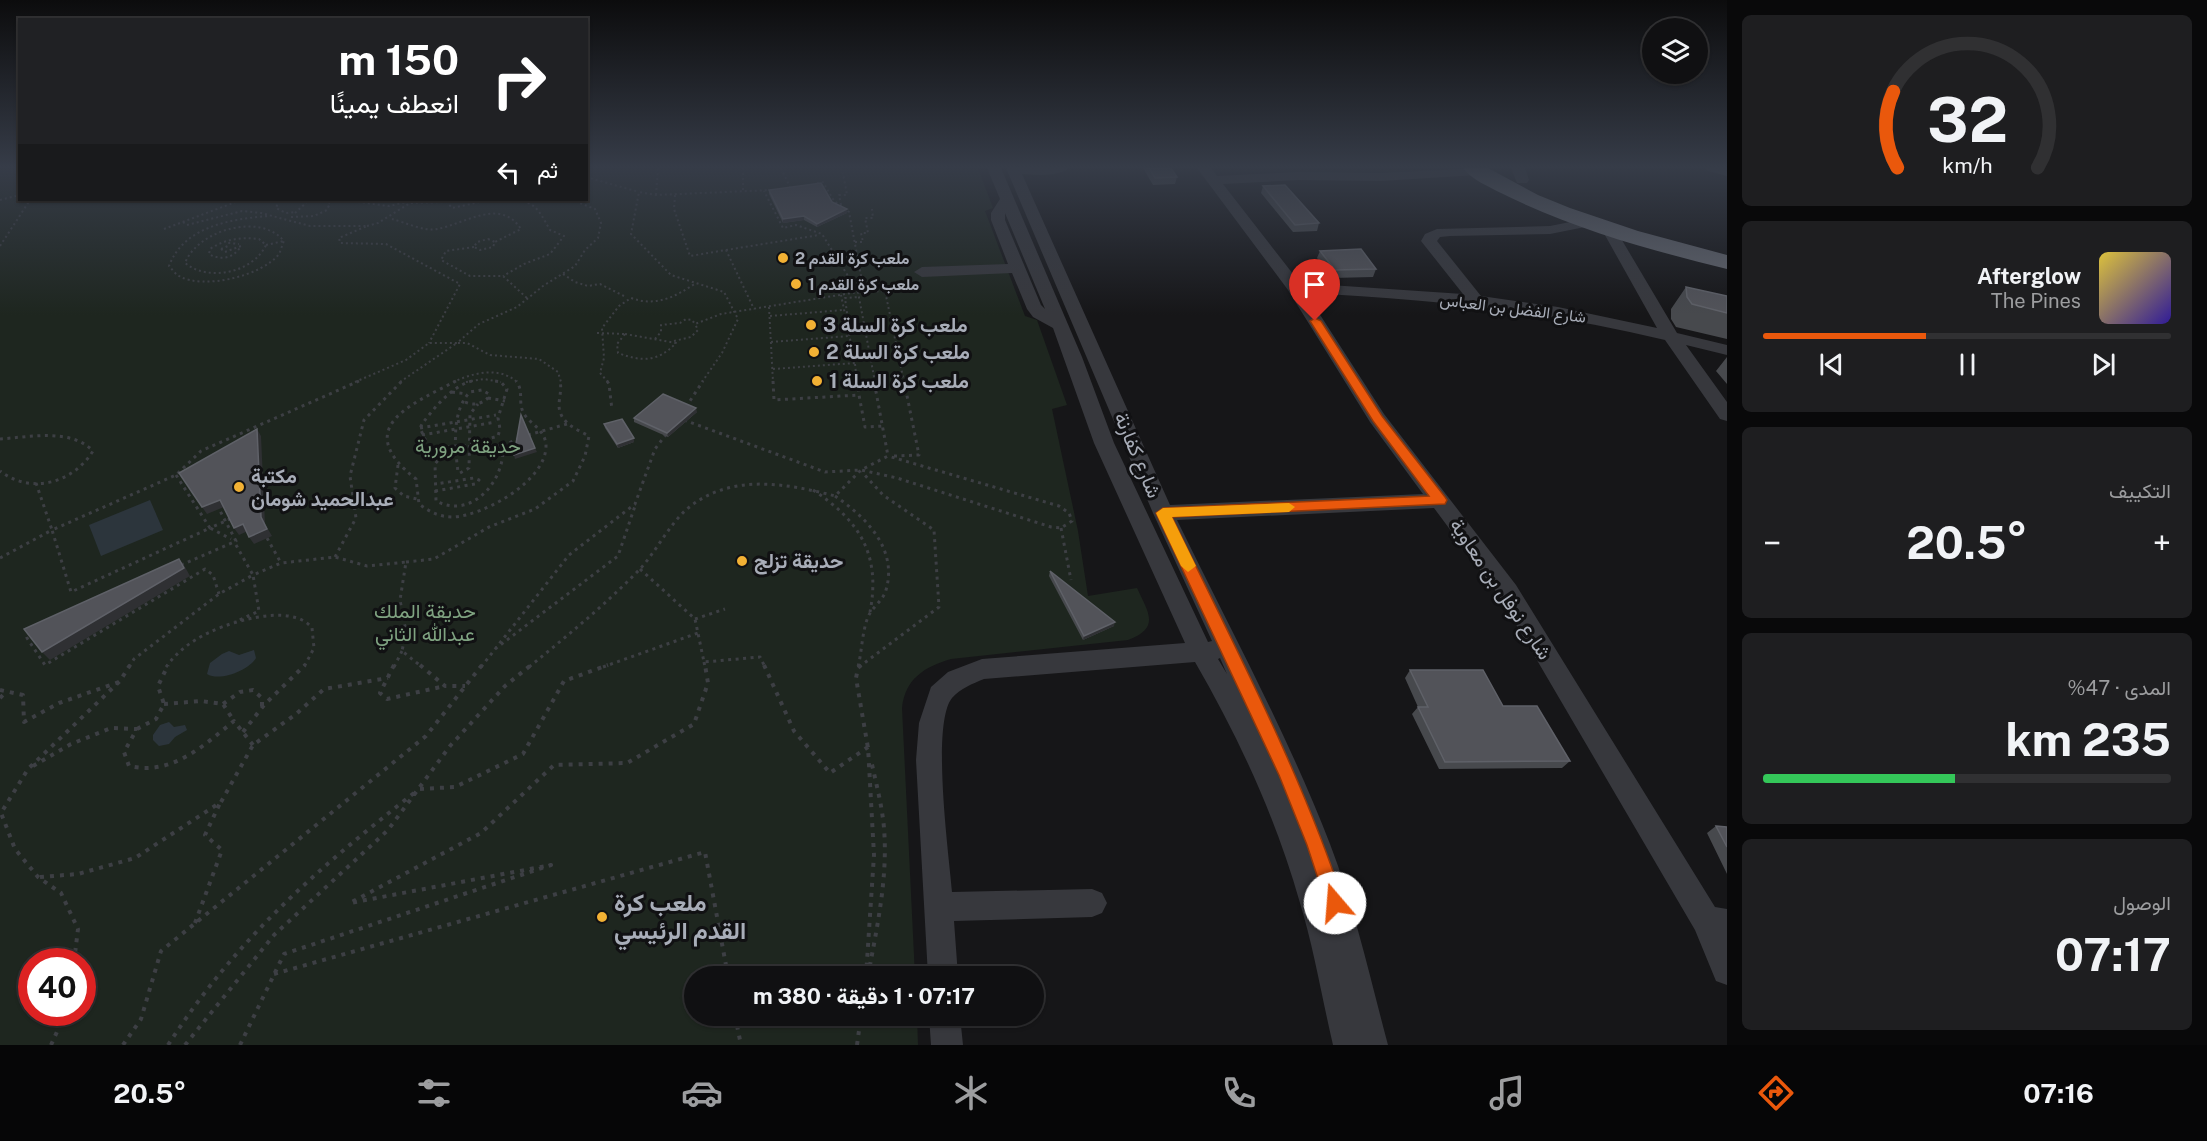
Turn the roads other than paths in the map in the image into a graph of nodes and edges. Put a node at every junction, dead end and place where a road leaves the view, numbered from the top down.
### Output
1 (998, 217) edge
2 (1013, 217) edge
3 (1034, 217) edge
4 (1241, 217) edge
5 (1579, 217) edge
6 (1612, 217) edge
7 (1599, 225) junction
8 (1727, 250) edge
9 (1727, 262) edge
10 (1015, 263) junction
11 (921, 267) dead end
12 (1295, 288) junction
13 (1477, 302) junction
14 (1059, 325) junction
15 (1672, 336) junction
16 (1727, 350) edge
17 (1727, 415) edge
18 (1440, 500) junction
19 (1163, 513) junction
20 (1228, 649) junction
21 (1201, 652) junction
22 (1092, 903) dead end
23 (938, 907) junction
24 (1716, 922) edge
25 (942, 966) edge
26 (1727, 970) edge
27 (946, 1026) edge
28 (947, 1045) edge
29 (1349, 1045) edge
30 (1372, 1045) edge

1 - 10 street
2 - 14 street, شارع كفارنة
3 - 19 street, شارع كفارنة
4 - 12 street, شارع نوفل بن معاوية
5 - 7 highway
6 - 8 highway
7 - 9 highway
7 - 13 street
7 - 15 street
10 - 11 street
10 - 14 street
12 - 13 street, شارع الفضل بن العباس
12 - 18 street, شارع نوفل بن معاوية
13 - 15 street, شارع الفضل بن العباس
14 - 21 street, شارع كفارنة
15 - 16 street, شارع الفضل بن العباس
15 - 17 street
18 - 19 street
18 - 24 street, شارع نوفل بن معاوية
19 - 20 street, شارع كفارنة
20 - 21 street
20 - 30 street, شارع كفارنة
21 - 23 street
21 - 29 street, شارع كفارنة
22 - 23 street
23 - 25 street
24 - 26 street, شارع نوفل بن معاوية
27 - 28 street

